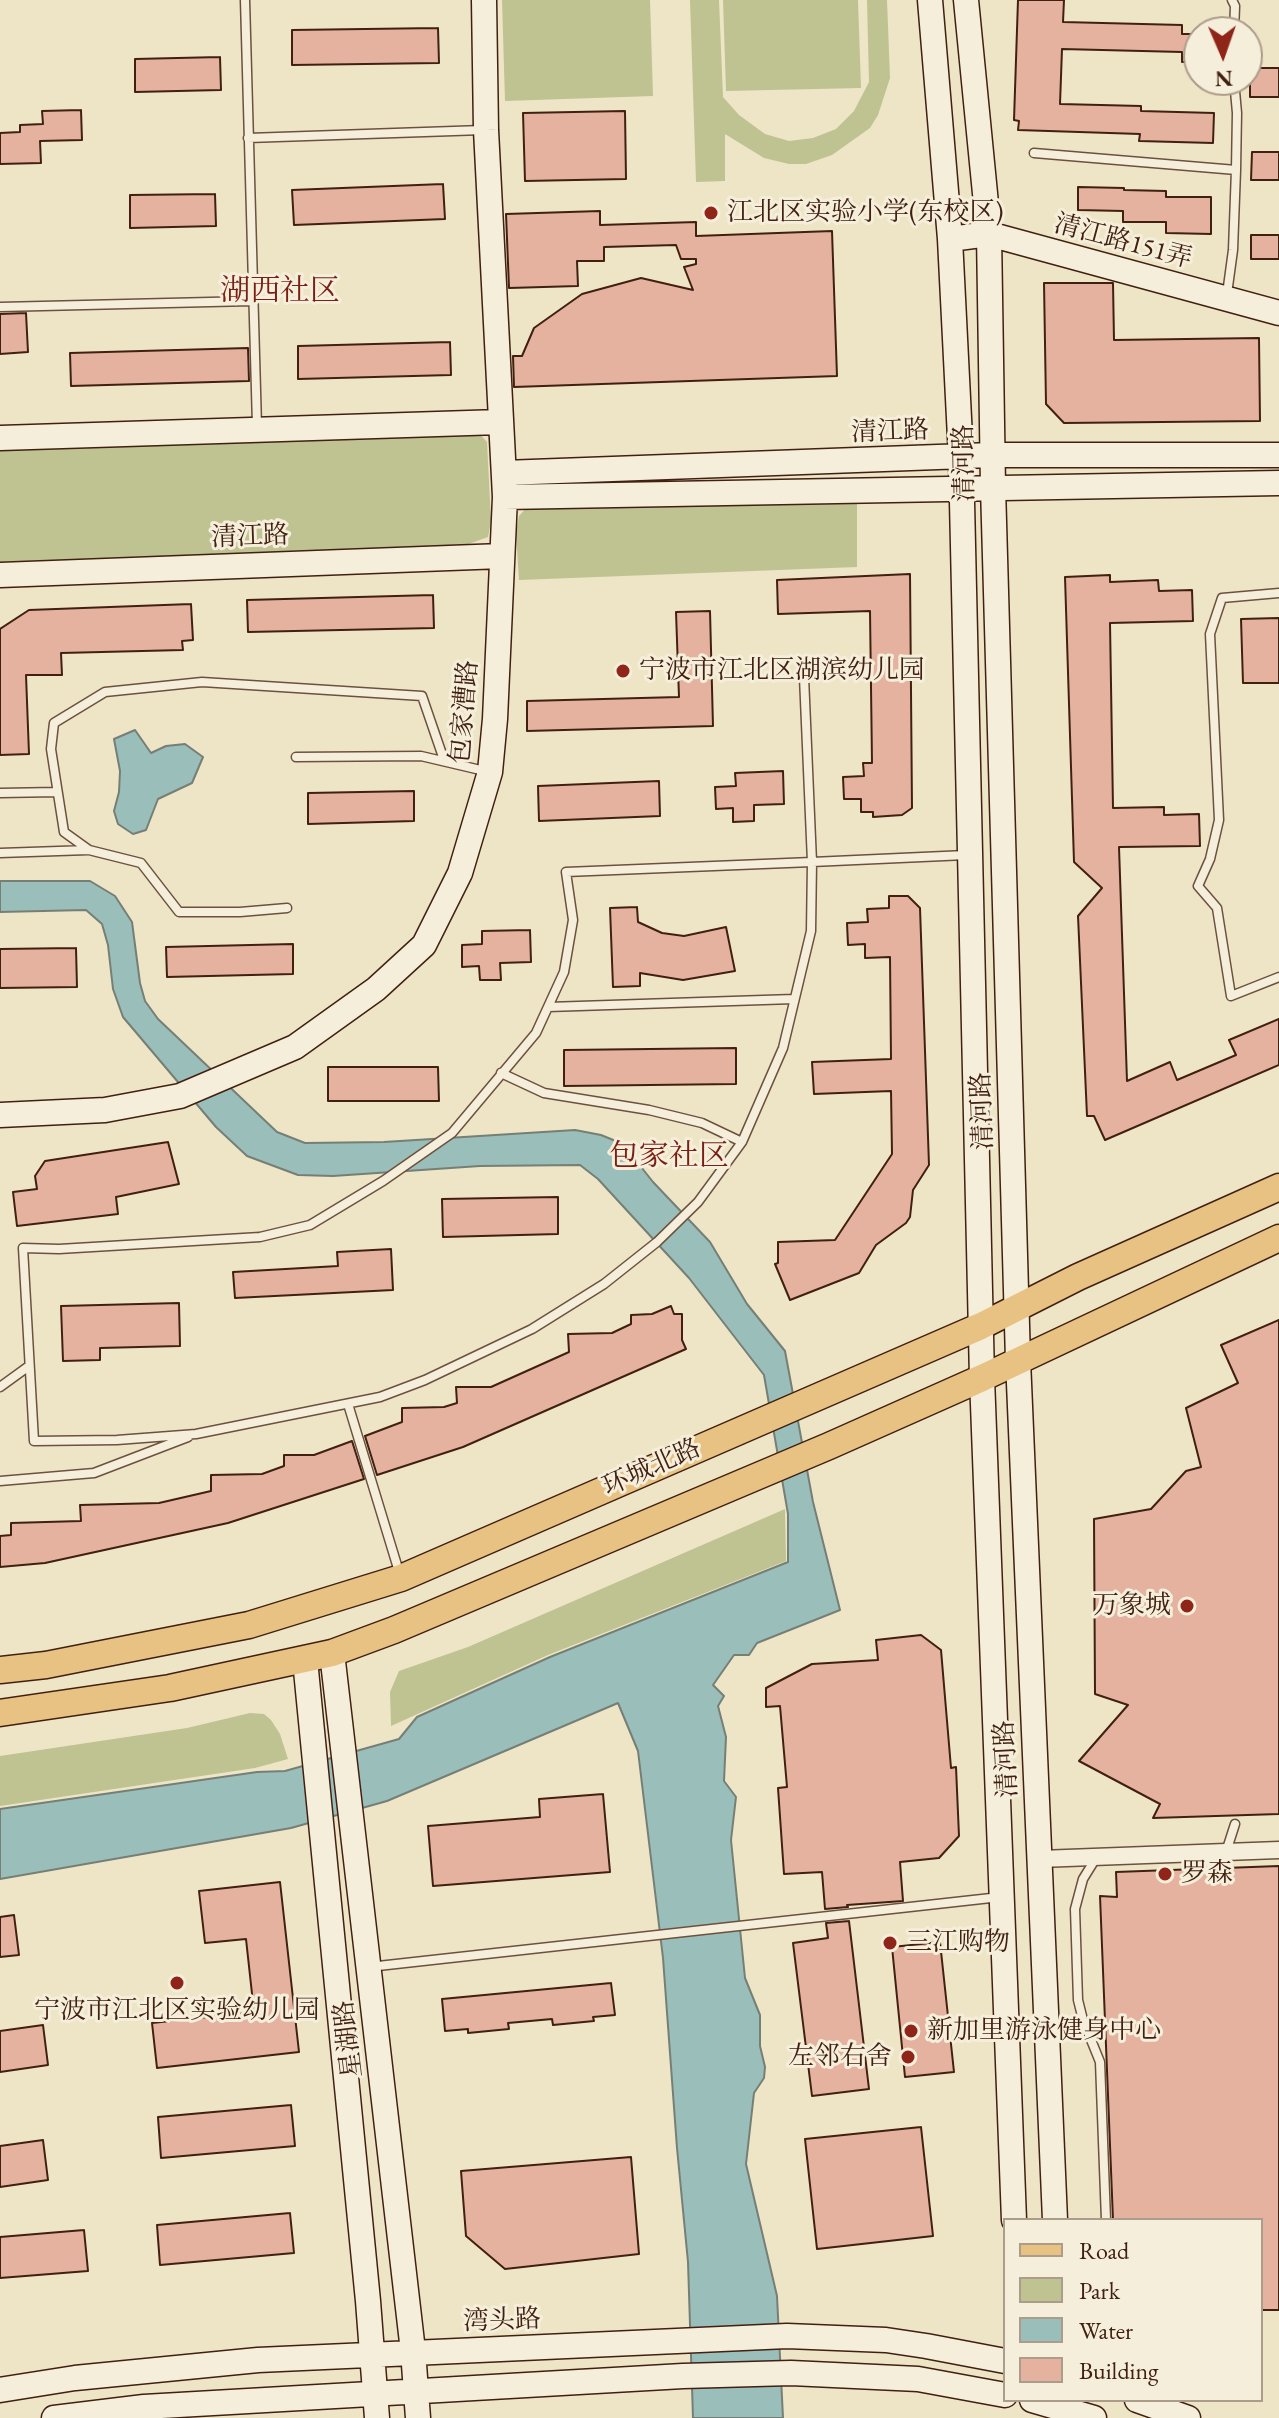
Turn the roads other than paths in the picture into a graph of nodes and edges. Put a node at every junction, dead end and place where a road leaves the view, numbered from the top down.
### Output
1 (245, 0) edge
2 (484, 0) edge
3 (930, 0) edge
4 (966, 0) edge
5 (1235, 96) edge
6 (486, 130) junction
7 (248, 138) junction
8 (1034, 153) dead end
9 (1236, 170) junction
10 (989, 234) junction
11 (950, 239) junction
12 (1226, 299) junction
13 (252, 301) junction
14 (0, 307) edge
15 (1279, 313) edge
16 (500, 422) junction
17 (257, 431) junction
18 (0, 438) edge
19 (992, 455) junction
20 (1279, 455) edge
21 (961, 458) junction
22 (1279, 483) edge
23 (504, 485) junction
24 (993, 487) junction
25 (961, 490) junction
26 (502, 556) junction
27 (0, 575) edge
28 (1279, 593) edge
29 (804, 677) dead end
30 (296, 757) dead end
31 (444, 760) junction
32 (490, 772) junction
33 (57, 792) junction
34 (0, 793) edge
35 (89, 850) junction
36 (0, 853) edge
37 (971, 855) junction
38 (812, 862) junction
39 (287, 908) dead end
40 (1279, 977) edge
41 (794, 999) junction
42 (548, 1007) junction
43 (501, 1073) junction
44 (0, 1115) edge
45 (742, 1142) junction
46 (1279, 1187) edge
47 (1279, 1238) edge
48 (1017, 1310) junction
49 (981, 1326) junction
50 (1018, 1360) junction
51 (29, 1366) junction
52 (982, 1378) junction
53 (0, 1387) edge
54 (348, 1404) junction
55 (196, 1434) junction
56 (0, 1481) edge
57 (401, 1578) junction
58 (332, 1653) junction
59 (305, 1660) junction
60 (0, 1670) edge
61 (0, 1713) edge
62 (1235, 1824) dead end
63 (1279, 1850) edge
64 (1226, 1852) junction
65 (1097, 1856) junction
66 (1040, 1859) junction
67 (1002, 1897) junction
68 (369, 1967) junction
69 (1014, 2218) edge
70 (1055, 2218) edge
71 (1106, 2218) edge
72 (413, 2351) junction
73 (373, 2353) junction
74 (1003, 2361) edge
75 (0, 2390) edge
76 (417, 2393) junction
77 (1003, 2395) edge
78 (1049, 2402) edge
79 (1143, 2402) edge
80 (377, 2406) edge
81 (54, 2418) edge
82 (418, 2418) edge
83 (1094, 2418) edge
84 (1188, 2418) edge

1 - 7 lane
2 - 6 main road, 包家漕路
3 - 11 main road, 清河路
4 - 10 main road, 清河路
5 - 9 lane
6 - 7 lane
6 - 16 main road, 包家漕路
7 - 13 lane
8 - 9 lane
9 - 12 lane
10 - 11 main road, 清江路151弄
10 - 12 main road, 清江路151弄
10 - 19 main road, 清河路
11 - 21 main road, 清河路
12 - 15 main road, 清江路151弄
13 - 14 lane
13 - 17 lane
16 - 17 main road
16 - 23 main road, 包家漕路
17 - 18 main road
19 - 20 main road, 清江路
19 - 21 main road, 清江路
19 - 24 main road, 清河路
21 - 23 main road, 清江路
21 - 25 main road, 清河路
22 - 24 main road
23 - 25 main road
23 - 26 main road, 包家漕路
24 - 25 main road
24 - 48 main road, 清河路
25 - 37 main road, 清河路
26 - 27 main road, 清江路
26 - 32 main road, 包家漕路
28 - 40 lane
29 - 38 lane
30 - 31 lane
31 - 32 lane
31 - 33 lane
32 - 44 main road, 包家漕路
33 - 34 lane
33 - 35 lane
35 - 36 lane
35 - 39 lane
37 - 38 lane
37 - 49 main road, 清河路
38 - 41 lane
38 - 42 lane
41 - 42 lane
41 - 45 lane
42 - 43 lane
43 - 45 lane
43 - 51 lane
45 - 54 lane
46 - 48 main road, 环城北路
47 - 50 main road, 环城北路
48 - 49 main road, 环城北路
48 - 50 main road, 清河路
49 - 52 main road, 清河路
49 - 57 main road, 环城北路
50 - 52 main road, 环城北路
50 - 66 main road, 清河路
51 - 53 lane
51 - 55 lane
52 - 58 main road, 环城北路
52 - 67 main road, 清河路
54 - 55 lane
54 - 57 lane
55 - 56 lane
57 - 60 main road, 环城北路
58 - 59 main road, 环城北路
58 - 68 main road, 星湖路
59 - 61 main road, 环城北路
59 - 73 main road, 星湖路
62 - 64 lane
63 - 64 street
64 - 65 street
65 - 66 street
65 - 71 lane
66 - 70 main road, 清河路
67 - 68 lane
67 - 69 main road, 清河路
68 - 72 main road, 星湖路
72 - 73 main road, 湾头路
72 - 74 main road, 湾头路
72 - 76 main road, 星湖路
73 - 75 main road, 湾头路
73 - 80 main road, 星湖路
76 - 77 main road
76 - 80 main road
76 - 82 main road, 星湖路
78 - 83 main road
79 - 84 main road
80 - 81 main road

